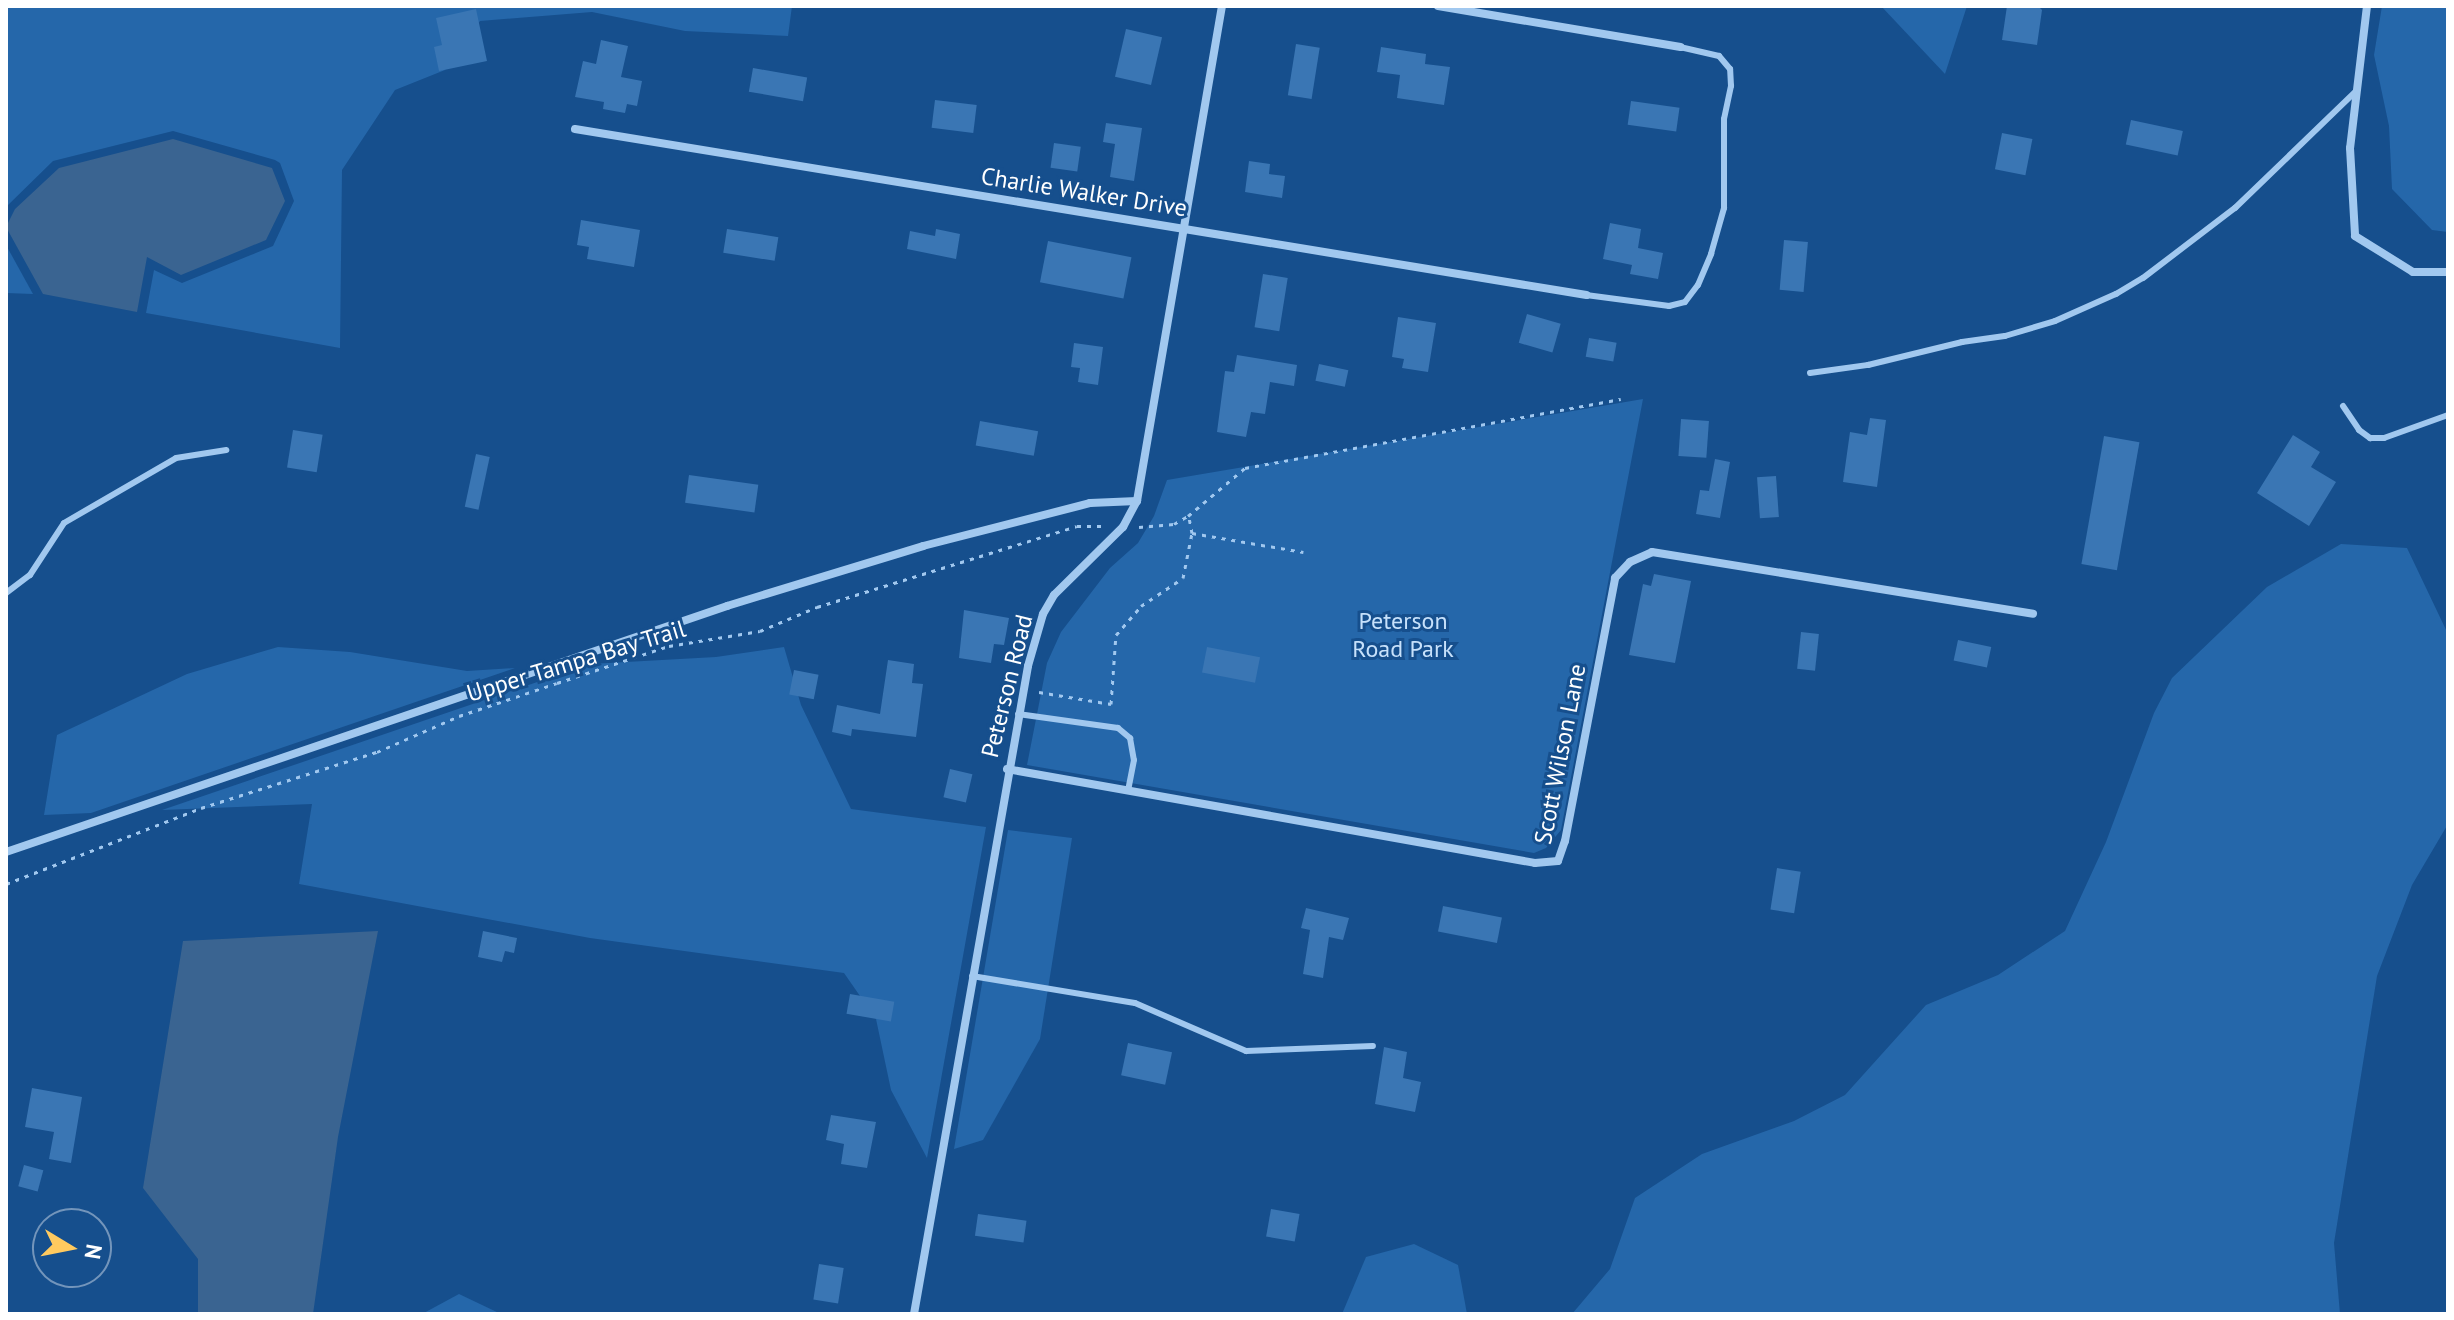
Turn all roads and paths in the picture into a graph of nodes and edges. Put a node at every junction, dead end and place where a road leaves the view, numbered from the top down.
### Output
1 (1222, 6) edge
2 (1438, 6) edge
3 (2367, 6) edge
4 (1681, 47) joint
5 (2357, 90) junction
6 (575, 129) dead end
7 (1185, 229) junction
8 (2448, 272) edge
9 (1586, 295) joint
10 (1810, 373) dead end
11 (1621, 399) dead end
12 (2343, 406) dead end
13 (2448, 415) edge
14 (226, 450) dead end
15 (1137, 501) junction
16 (1188, 516) junction
17 (1123, 527) junction
18 (1192, 533) junction
19 (1303, 552) dead end
20 (6, 593) edge
21 (2033, 614) dead end
22 (1039, 692) dead end
23 (1018, 714) junction
24 (1007, 769) junction
25 (1128, 790) junction
26 (6, 852) edge
27 (6, 884) edge
28 (972, 976) junction
29 (1373, 1046) dead end
30 (914, 1314) edge

1 - 7 street, Peterson Road
2 - 4 street
3 - 5 street
4 - 9 lane
5 - 8 street
5 - 10 lane
6 - 7 street, Charlie Walker Drive
7 - 9 street, Charlie Walker Drive
7 - 15 street, Peterson Road
11 - 16 path, Upper Tampa Bay Trail
12 - 13 lane
14 - 20 lane
15 - 17 street, Peterson Road
15 - 26 street
16 - 17 path, Upper Tampa Bay Trail
16 - 18 path
17 - 23 street, Peterson Road
17 - 27 path, Upper Tampa Bay Trail
18 - 19 path
18 - 22 path
21 - 25 street, Scott Wilson Lane
23 - 24 street, Peterson Road
23 - 25 lane
24 - 25 street, Scott Wilson Lane
24 - 28 street, Peterson Road
28 - 29 lane
28 - 30 street, Peterson Road

